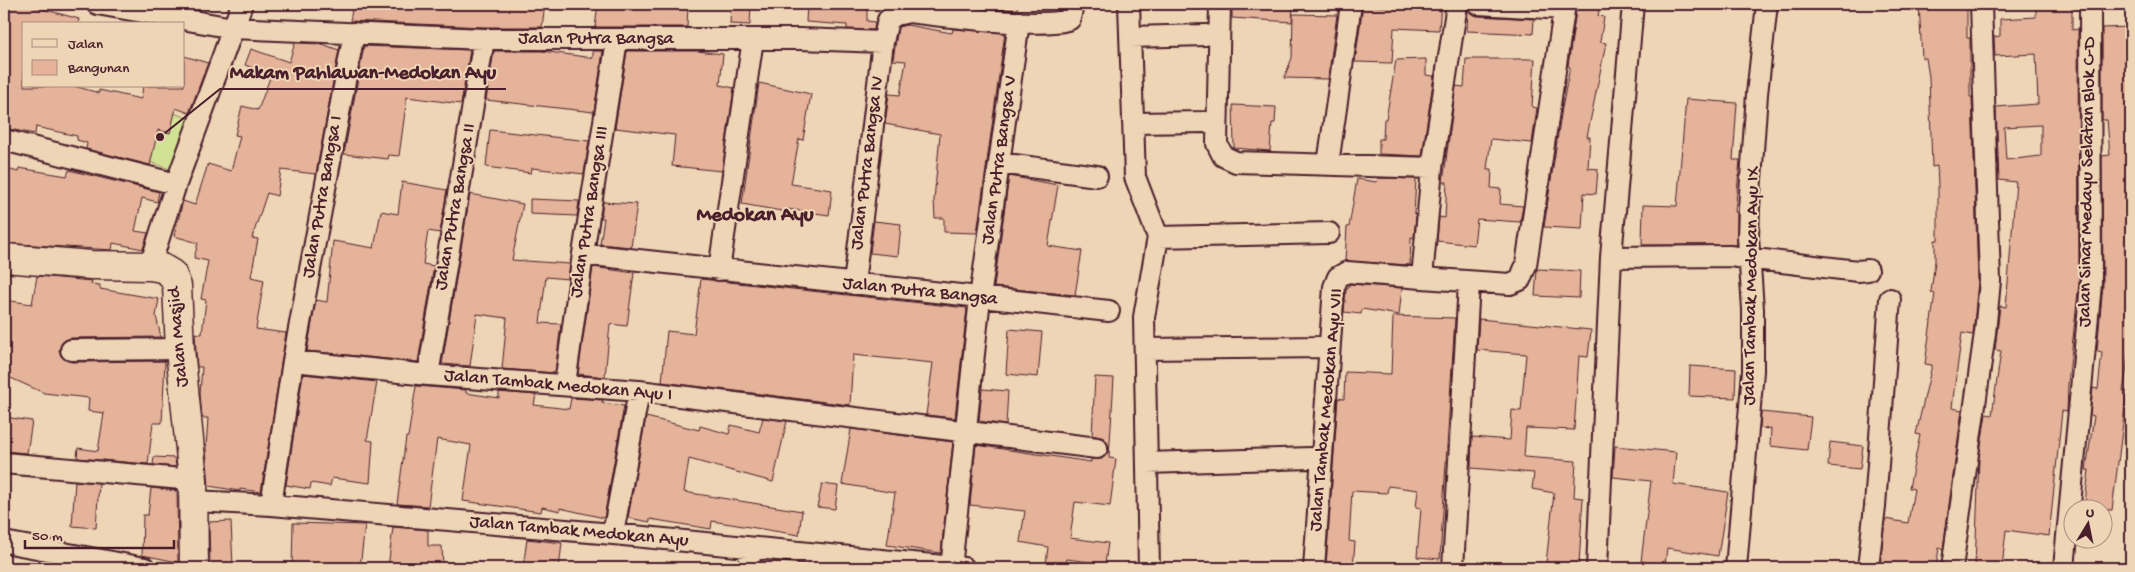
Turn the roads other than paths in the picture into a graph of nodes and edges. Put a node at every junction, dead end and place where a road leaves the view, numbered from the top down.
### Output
1 (97, 4) edge
2 (242, 4) edge
3 (1129, 4) edge
4 (1220, 4) edge
5 (1351, 4) edge
6 (1457, 4) edge
7 (1478, 4) edge
8 (1633, 4) edge
9 (1767, 4) edge
10 (1981, 4) edge
11 (2090, 4) edge
12 (1565, 6) edge
13 (1073, 9) edge
14 (943, 10) edge
15 (1019, 22) junction
16 (233, 28) junction
17 (354, 33) junction
18 (1206, 35) dead end
19 (1130, 37) junction
20 (484, 39) junction
21 (754, 39) junction
22 (617, 40) junction
23 (883, 42) junction
24 (1206, 122) dead end
25 (1133, 123) junction
26 (4, 140) edge
27 (1000, 163) junction
28 (1328, 164) junction
29 (1432, 168) junction
30 (1097, 176) dead end
31 (176, 184) junction
32 (1329, 233) dead end
33 (1158, 237) junction
34 (583, 254) junction
35 (1611, 257) junction
36 (4, 258) edge
37 (1750, 258) junction
38 (150, 266) junction
39 (719, 270) junction
40 (1868, 270) dead end
41 (1422, 278) junction
42 (1469, 283) junction
43 (854, 284) junction
44 (980, 298) junction
45 (1890, 299) dead end
46 (1109, 311) dead end
47 (1319, 347) dead end
48 (180, 349) junction
49 (1144, 349) junction
50 (71, 350) dead end
51 (293, 361) junction
52 (428, 375) junction
53 (566, 384) junction
54 (638, 391) junction
55 (967, 434) junction
56 (1097, 448) dead end
57 (1310, 458) dead end
58 (4, 463) edge
59 (1147, 463) junction
60 (193, 490) junction
61 (270, 505) junction
62 (613, 534) junction
63 (4, 542) edge
64 (749, 548) junction
65 (884, 564) edge
66 (955, 567) edge
67 (145, 568) edge
68 (194, 568) edge
69 (750, 568) edge
70 (1149, 568) edge
71 (1314, 568) edge
72 (1453, 568) edge
73 (1597, 568) edge
74 (1736, 568) edge
75 (1868, 568) edge
76 (1952, 568) edge
77 (2064, 568) edge

1 - 16 street, Jalan Putra Bangsa
2 - 16 street
3 - 19 street
4 - 28 street
5 - 28 street
6 - 29 street
7 - 12 street
8 - 35 street
9 - 37 street, Jalan Tambak Medokan Ayu IX
10 - 76 street
11 - 77 street, Jalan Sinar Medayu Selatan Blok C-D
12 - 42 street
13 - 15 street
14 - 15 street
14 - 23 street
15 - 27 street, Jalan Putra Bangsa V
16 - 17 street, Jalan Putra Bangsa
16 - 31 street
17 - 20 street, Jalan Putra Bangsa
17 - 51 street, Jalan Putra Bangsa I
18 - 19 street
19 - 25 street
20 - 22 street, Jalan Putra Bangsa
20 - 52 street, Jalan Putra Bangsa II
21 - 22 street, Jalan Putra Bangsa
21 - 23 street, Jalan Putra Bangsa
21 - 39 street
22 - 34 street, Jalan Putra Bangsa III
23 - 43 street, Jalan Putra Bangsa IV
24 - 25 street
25 - 33 street
26 - 31 street
27 - 30 street
27 - 44 street, Jalan Putra Bangsa V
28 - 29 street
29 - 41 street
31 - 38 street
32 - 33 street
33 - 49 street
34 - 39 street, Jalan Putra Bangsa
34 - 53 street, Jalan Putra Bangsa III
35 - 37 street
35 - 73 street
36 - 38 street, Jalan Masjid
37 - 40 street
37 - 74 street, Jalan Tambak Medokan Ayu IX
38 - 48 street, Jalan Masjid
39 - 43 street, Jalan Putra Bangsa
41 - 42 street
41 - 71 street, Jalan Tambak Medokan Ayu VII
42 - 72 street
43 - 44 street, Jalan Putra Bangsa
44 - 46 street, Jalan Putra Bangsa
44 - 55 street, Jalan Putra Bangsa V
45 - 75 street
47 - 49 street
48 - 50 street
48 - 60 street, Jalan Masjid
49 - 59 street
51 - 52 street, Jalan Tambak Medokan Ayu I
51 - 61 street
52 - 53 street, Jalan Tambak Medokan Ayu I
53 - 54 street, Jalan Tambak Medokan Ayu I
54 - 55 street, Jalan Tambak Medokan Ayu I
54 - 62 street
55 - 56 street, Jalan Tambak Medokan Ayu I
55 - 66 street, Jalan Putra Bangsa V
57 - 59 street
58 - 60 street, Jalan Tambak Medokan Ayu
59 - 70 street
60 - 61 street, Jalan Tambak Medokan Ayu
60 - 68 street, Jalan Masjid
61 - 62 street, Jalan Tambak Medokan Ayu
62 - 64 street, Jalan Tambak Medokan Ayu
63 - 67 street
64 - 65 street, Jalan Tambak Medokan Ayu
64 - 69 street
65 - 66 street, Jalan Tambak Medokan Ayu

